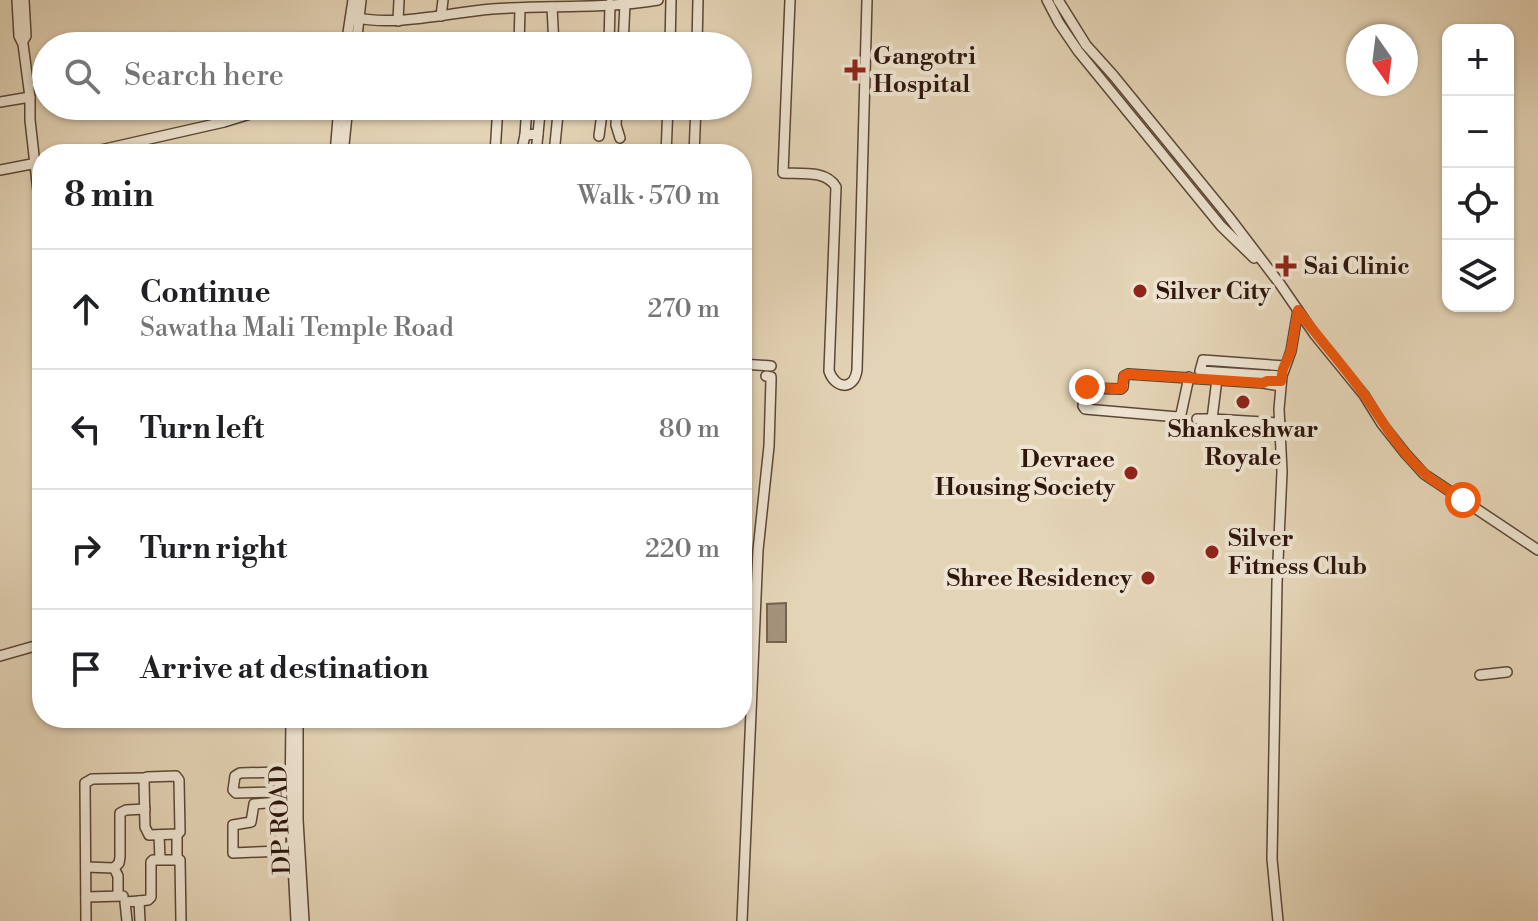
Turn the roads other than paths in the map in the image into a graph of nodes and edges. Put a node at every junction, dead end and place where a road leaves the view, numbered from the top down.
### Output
1 (17, 0) edge
2 (24, 0) edge
3 (353, 0) edge
4 (361, 0) edge
5 (399, 0) edge
6 (443, 0) edge
7 (658, 0) edge
8 (671, 0) edge
9 (698, 0) edge
10 (790, 0) edge
11 (867, 0) edge
12 (1047, 0) edge
13 (1058, 0) edge
14 (598, 2) edge
15 (625, 3) junction
16 (492, 4) edge
17 (548, 4) edge
18 (610, 4) junction
19 (520, 8) junction
20 (441, 16) junction
21 (355, 18) junction
22 (398, 21) junction
23 (350, 32) edge
24 (356, 32) edge
25 (519, 32) edge
26 (552, 32) edge
27 (609, 32) edge
28 (624, 32) edge
29 (670, 32) edge
30 (697, 32) edge
31 (23, 41) junction
32 (30, 97) junction
33 (0, 102) edge
34 (32, 113) edge
35 (33, 120) edge
36 (230, 120) edge
37 (338, 120) edge
38 (347, 120) edge
39 (497, 120) edge
40 (526, 120) edge
41 (539, 120) edge
42 (557, 120) edge
43 (601, 120) edge
44 (616, 120) edge
45 (667, 120) edge
46 (695, 120) edge
47 (538, 134) junction
48 (525, 135) junction
49 (599, 136) dead end
50 (620, 138) dead end
51 (36, 144) edge
52 (127, 144) edge
53 (336, 144) edge
54 (344, 144) edge
55 (496, 144) edge
56 (523, 144) edge
57 (537, 144) edge
58 (555, 144) edge
59 (666, 144) edge
60 (694, 144) edge
61 (32, 163) edge
62 (0, 170) edge
63 (1274, 277) junction
64 (1298, 310) junction
65 (752, 365) edge
66 (771, 366) dead end
67 (769, 377) dead end
68 (1189, 377) junction
69 (1282, 377) junction
70 (1217, 379) junction
71 (1197, 419) dead end
72 (1212, 419) junction
73 (1280, 423) junction
74 (1538, 550) edge
75 (32, 647) edge
76 (0, 656) edge
77 (1507, 672) dead end
78 (1480, 675) dead end
79 (752, 689) edge
80 (291, 728) edge
81 (298, 728) edge
82 (750, 728) edge
83 (145, 778) junction
84 (290, 795) junction
85 (279, 796) junction
86 (145, 809) junction
87 (177, 834) junction
88 (159, 835) junction
89 (296, 839) junction
90 (160, 859) junction
91 (177, 860) junction
92 (86, 867) junction
93 (114, 868) junction
94 (118, 895) junction
95 (86, 897) junction
96 (134, 901) junction
97 (86, 921) edge
98 (127, 921) edge
99 (140, 921) edge
100 (181, 921) edge
101 (296, 921) edge
102 (304, 921) edge
103 (742, 921) edge
104 (1278, 921) edge

1 - 31 street
2 - 31 street
3 - 21 street
4 - 21 street
5 - 22 street
6 - 20 street
7 - 15 street
8 - 29 street
9 - 30 street
10 - 11 street
12 - 63 street
13 - 63 street
14 - 17 street
14 - 18 street
15 - 18 street
15 - 28 street
16 - 19 street
16 - 20 street
17 - 19 street
17 - 26 street
18 - 27 street
19 - 25 street
20 - 22 street
21 - 22 street
21 - 23 street
21 - 24 street
31 - 32 street
32 - 33 street
32 - 34 street
35 - 51 street
36 - 52 street
37 - 53 street
38 - 54 street
39 - 55 street
40 - 48 street
41 - 47 street
42 - 58 street
43 - 49 street
44 - 50 street
45 - 59 street
46 - 60 street
47 - 48 street
47 - 57 street
48 - 56 street
61 - 62 street
63 - 64 street
64 - 69 street
64 - 74 street
65 - 66 street
67 - 79 street
68 - 68 street
68 - 70 street
69 - 69 street
69 - 70 street
69 - 73 street
70 - 72 street
71 - 72 street
72 - 73 street
73 - 104 street
75 - 76 street
77 - 78 street
80 - 84 street, DP ROAD
81 - 89 street, DP ROAD
82 - 103 street
83 - 86 street
83 - 87 street
83 - 92 street
84 - 85 street
84 - 89 street, DP ROAD
85 - 85 street
85 - 85 street
86 - 88 street
86 - 93 street
87 - 88 street
87 - 91 street
88 - 90 street
89 - 101 street, DP ROAD
89 - 102 street, DP ROAD
90 - 91 street
90 - 96 street
91 - 100 street
92 - 93 street
92 - 95 street
93 - 94 street
94 - 95 street
94 - 96 street
95 - 97 street
96 - 98 street
96 - 99 street

